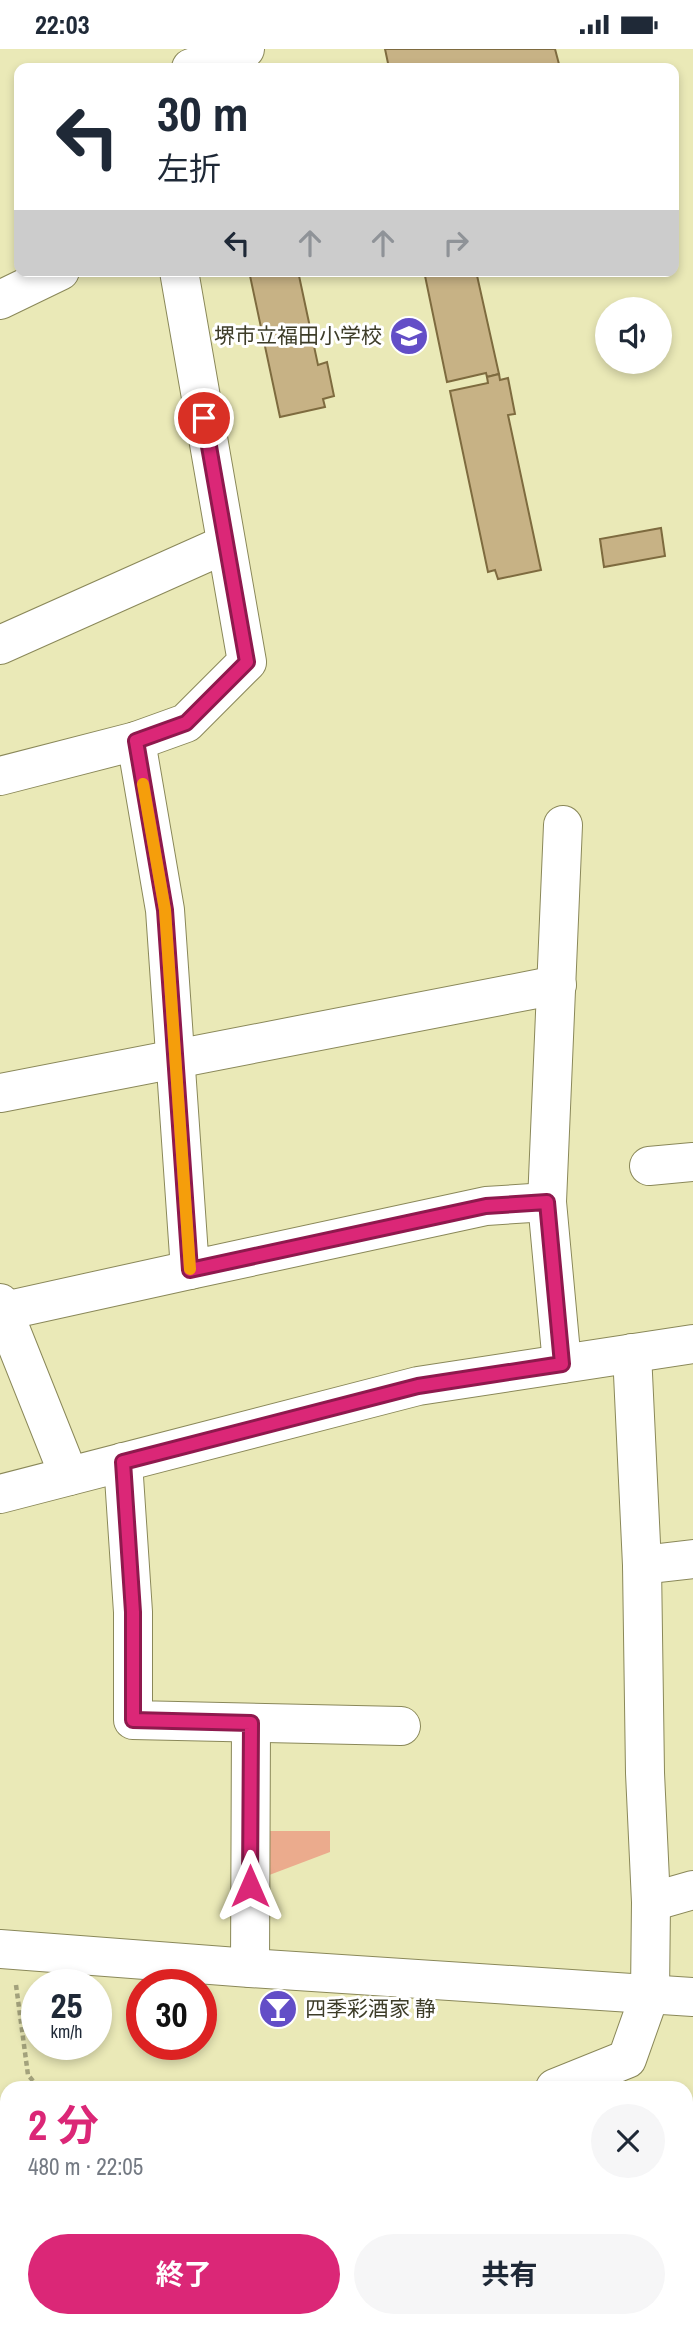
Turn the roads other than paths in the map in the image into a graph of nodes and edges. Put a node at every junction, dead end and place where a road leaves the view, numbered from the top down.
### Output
1 (246, 49) edge
2 (205, 63) edge
3 (48, 277) edge
4 (179, 277) edge
5 (0, 300) edge
6 (226, 544) junction
7 (0, 645) edge
8 (136, 741) junction
9 (0, 776) edge
10 (563, 825) dead end
11 (557, 985) junction
12 (176, 1060) junction
13 (0, 1093) edge
14 (693, 1162) edge
15 (649, 1166) dead end
16 (547, 1202) junction
17 (190, 1270) junction
18 (2, 1307) edge
19 (693, 1344) edge
20 (632, 1353) junction
21 (562, 1364) junction
22 (123, 1462) junction
23 (69, 1476) junction
24 (0, 1494) edge
25 (693, 1559) edge
26 (642, 1565) junction
27 (251, 1723) junction
28 (401, 1726) dead end
29 (693, 1890) edge
30 (651, 1902) junction
31 (6, 1949) edge
32 (250, 1968) junction
33 (650, 1994) junction
34 (693, 1997) edge
35 (632, 2073) edge
36 (591, 2081) edge

1 - 2 street
3 - 5 street
4 - 6 street
6 - 7 street
6 - 8 street
8 - 9 street
8 - 12 street
10 - 11 street
11 - 12 street
11 - 16 street
12 - 13 street
12 - 17 street
14 - 15 street
16 - 17 street
16 - 21 street
17 - 18 street
18 - 23 street
19 - 20 street
20 - 21 street
20 - 26 street
21 - 22 street
22 - 23 street
22 - 27 street
23 - 24 street
25 - 26 street
26 - 30 street
27 - 28 street
27 - 32 street
29 - 30 street
30 - 33 street
31 - 32 street
32 - 33 street
33 - 34 street
33 - 35 street
35 - 36 street

